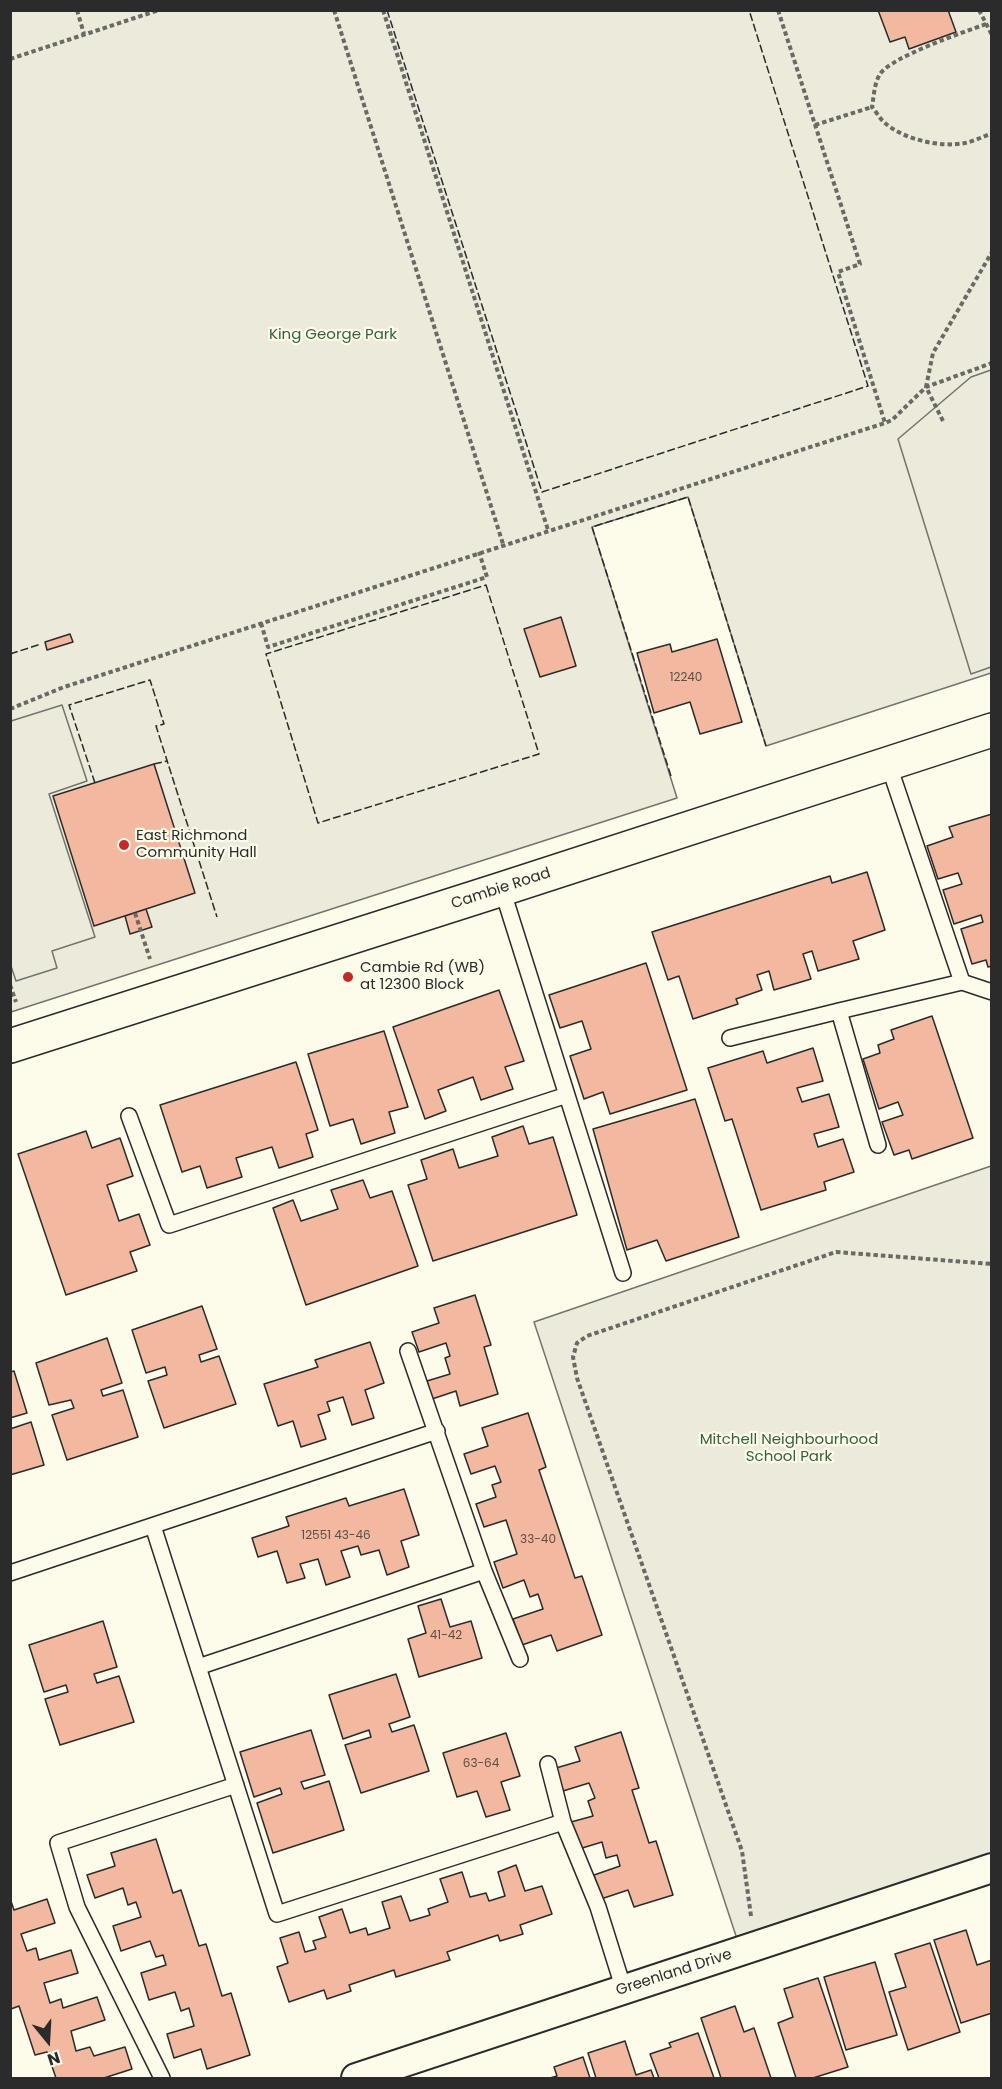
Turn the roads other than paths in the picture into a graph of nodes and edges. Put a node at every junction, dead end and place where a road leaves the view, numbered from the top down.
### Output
1 (992, 730) edge
2 (888, 764) junction
3 (502, 889) junction
4 (962, 982) junction
5 (992, 992) edge
6 (839, 1011) junction
7 (730, 1038) dead end
8 (10, 1046) edge
9 (567, 1095) junction
10 (129, 1116) dead end
11 (878, 1145) dead end
12 (623, 1273) dead end
13 (408, 1351) dead end
14 (437, 1431) junction
15 (153, 1526) junction
16 (484, 1571) junction
17 (10, 1573) edge
18 (520, 1659) dead end
19 (198, 1667) junction
20 (548, 1764) dead end
21 (236, 1785) junction
22 (562, 1822) junction
23 (992, 1868) edge
24 (624, 1990) junction
25 (162, 2079) edge
26 (356, 2079) edge

1 - 2 main road, Cambie Road
2 - 3 main road, Cambie Road
2 - 4 lane
3 - 8 main road, Cambie Road
3 - 9 lane
4 - 5 lane
4 - 6 lane
6 - 7 lane
6 - 11 lane
9 - 10 lane
9 - 12 lane
13 - 14 lane
14 - 15 lane
14 - 16 lane
15 - 17 lane
15 - 19 lane
16 - 18 lane
16 - 19 lane
19 - 21 lane
20 - 22 lane
21 - 22 lane
21 - 25 lane
22 - 24 lane
23 - 24 street, Greenland Drive
24 - 26 street, Greenland Drive

